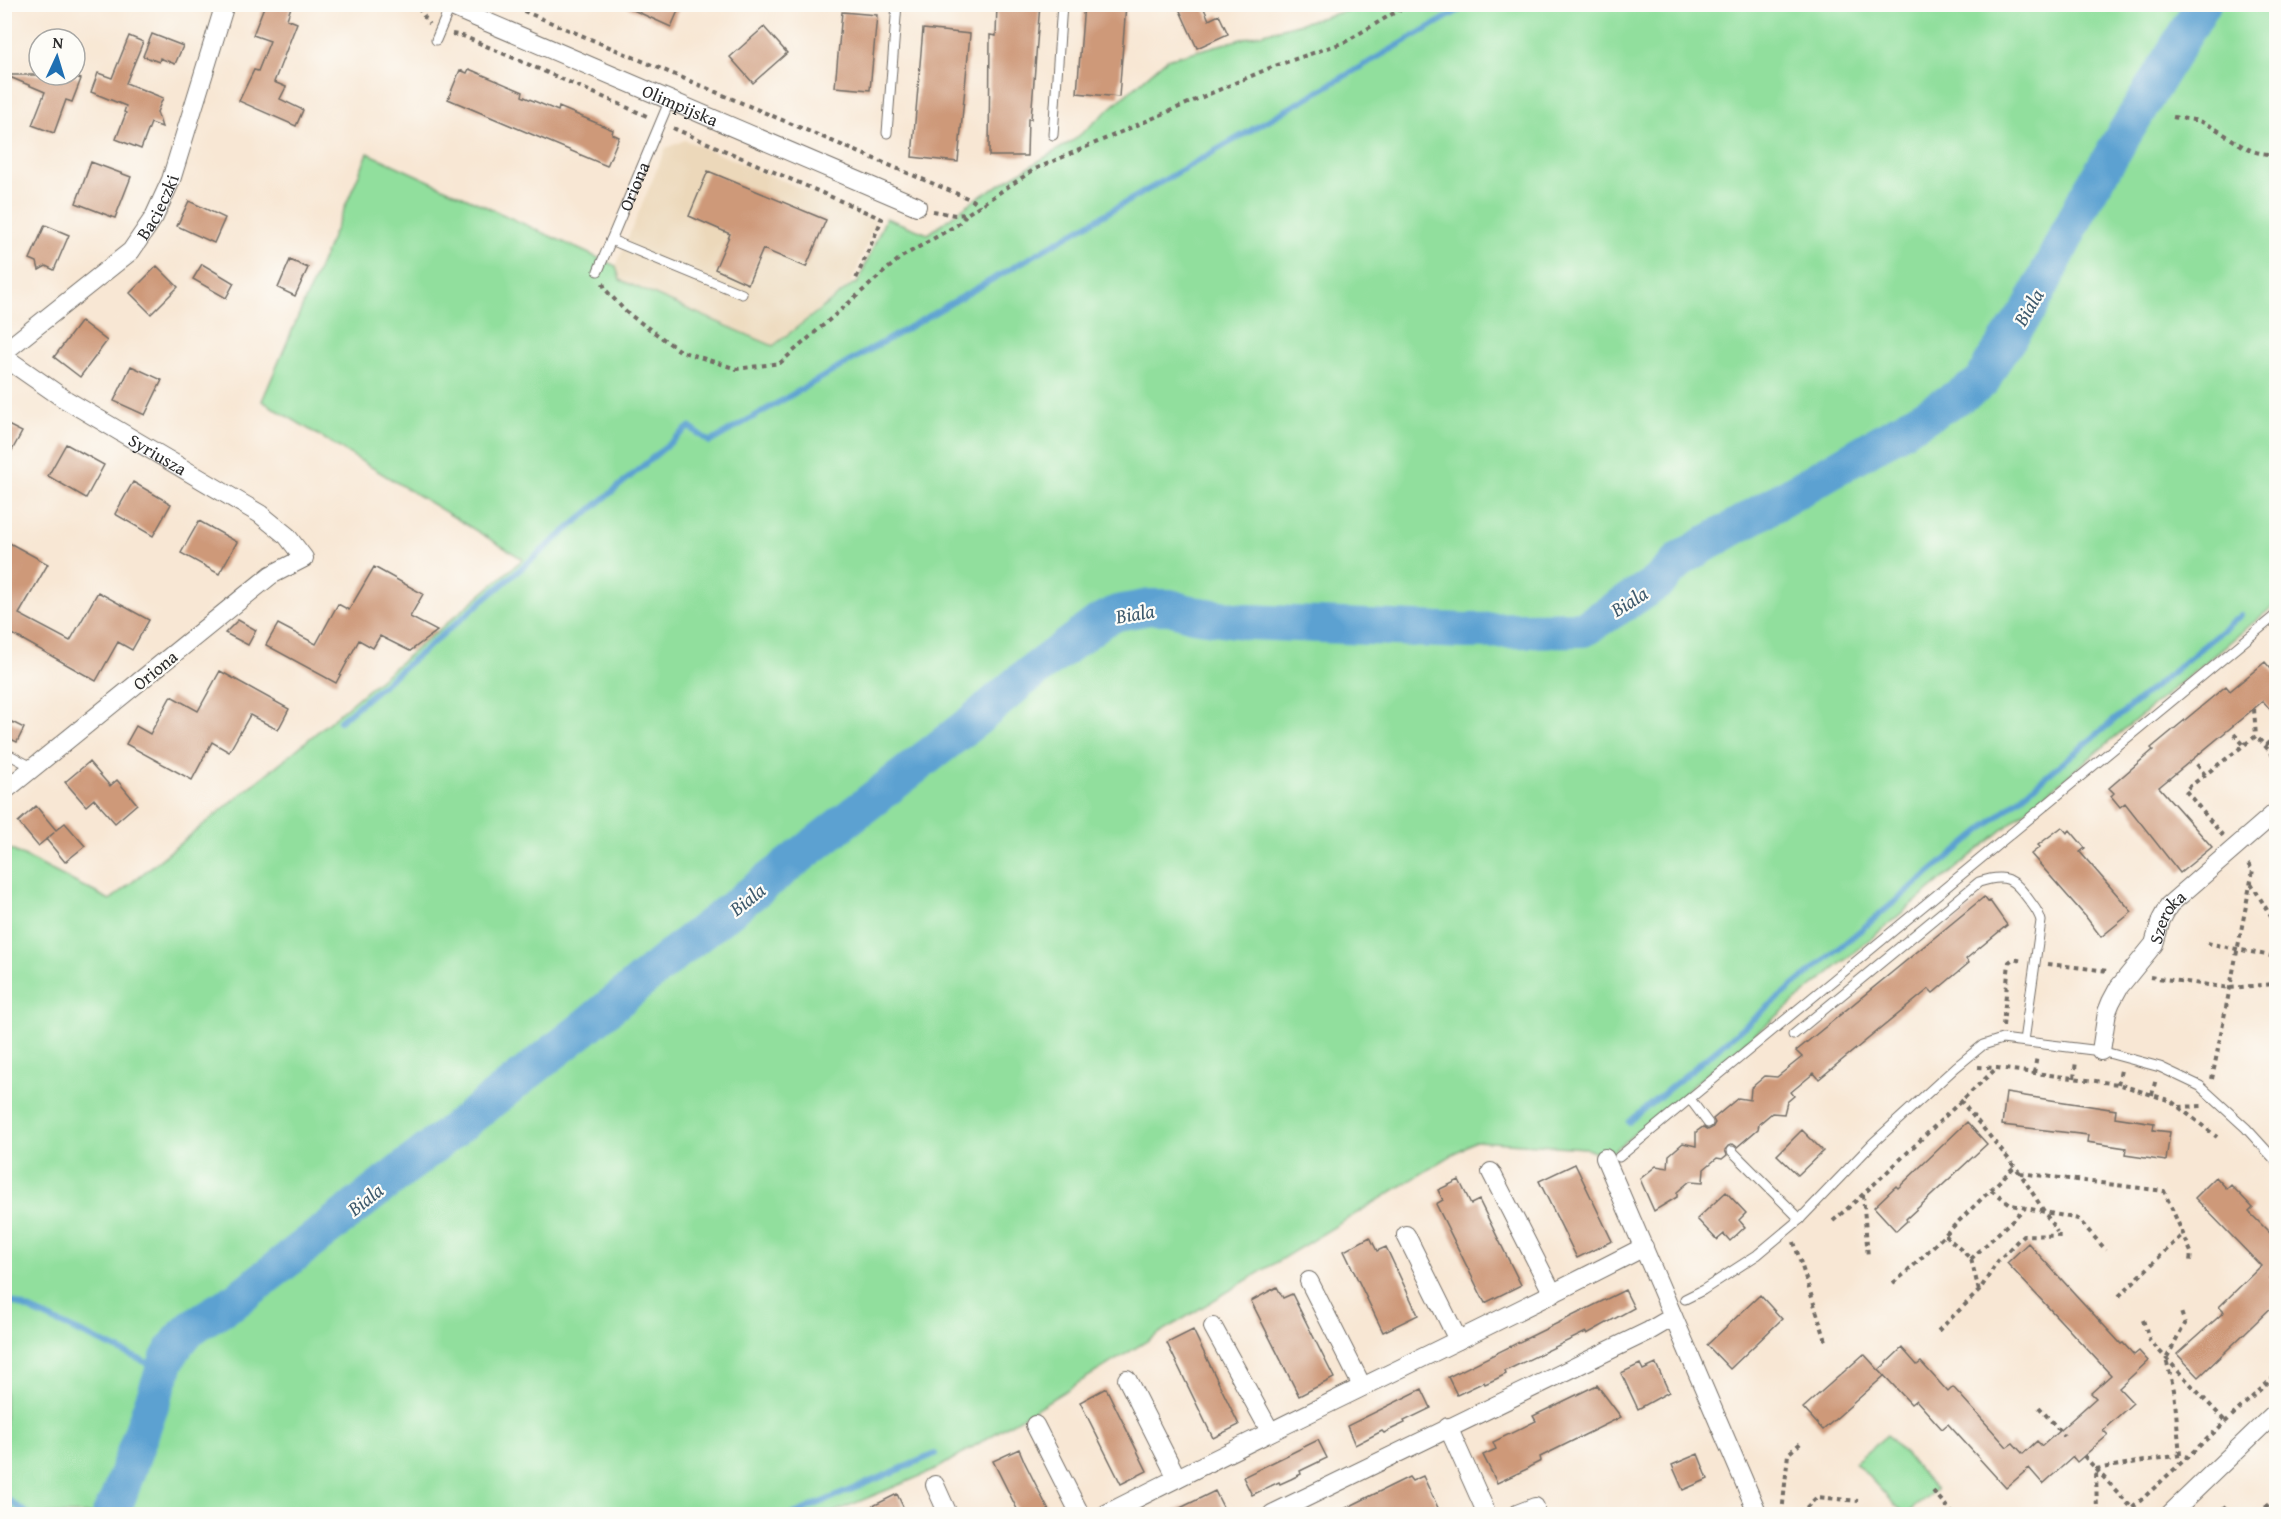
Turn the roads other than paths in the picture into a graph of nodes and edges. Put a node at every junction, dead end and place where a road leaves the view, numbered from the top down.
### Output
1 (225, 4) edge
2 (897, 4) edge
3 (1062, 4) edge
4 (447, 6) edge
5 (436, 40) dead end
6 (669, 102) junction
7 (887, 133) dead end
8 (1053, 135) dead end
9 (917, 207) road end
10 (611, 240) junction
11 (598, 271) road end
12 (742, 294) dead end
13 (4, 352) edge
14 (4, 357) edge
15 (304, 558) joint
16 (2277, 615) edge
17 (4, 752) edge
18 (34, 768) junction
19 (8, 789) dead end
20 (2277, 812) edge
21 (1793, 1035) dead end
22 (2024, 1041) junction
23 (2101, 1052) junction
24 (1690, 1100) junction
25 (1708, 1124) dead end
26 (1732, 1151) dead end
27 (1612, 1157) joint
28 (2277, 1161) edge
29 (1491, 1172) dead end
30 (1800, 1219) junction
31 (1406, 1235) dead end
32 (1644, 1247) junction
33 (1309, 1281) dead end
34 (1553, 1294) junction
35 (1685, 1299) dead end
36 (1673, 1317) junction
37 (1213, 1327) dead end
38 (1458, 1340) junction
39 (1126, 1379) dead end
40 (1362, 1386) junction
41 (2277, 1412) edge
42 (1035, 1425) dead end
43 (1448, 1427) junction
44 (1270, 1431) junction
45 (1177, 1478) junction
46 (935, 1485) dead end
47 (1535, 1507) dead end
48 (948, 1515) edge
49 (1080, 1515) edge
50 (1106, 1515) edge
51 (1272, 1515) edge
52 (1487, 1515) edge
53 (1517, 1515) edge
54 (1758, 1515) edge
55 (2170, 1515) edge

1 - 13 street, Bacieczki
2 - 7 lane
3 - 8 lane
4 - 5 lane
4 - 6 street, Olimpijska
6 - 9 street, Olimpijska
6 - 10 lane, Oriona
10 - 11 lane, Oriona
10 - 12 lane
14 - 15 street, Syriusza
15 - 18 street, Oriona
16 - 24 lane
17 - 18 lane
18 - 19 street, Oriona
20 - 23 street, Szeroka
21 - 22 lane
22 - 23 lane
22 - 30 lane
23 - 28 lane
24 - 25 lane
24 - 27 lane
26 - 30 lane
27 - 32 street
29 - 34 street
30 - 35 lane
31 - 38 street
32 - 34 street
32 - 36 street
33 - 40 street
34 - 38 street
36 - 43 street
36 - 54 street
37 - 44 street
38 - 40 street
39 - 45 street
40 - 44 street
41 - 55 street
42 - 49 street
43 - 51 street
43 - 52 street
44 - 45 street
45 - 50 street
46 - 48 street
47 - 53 street

